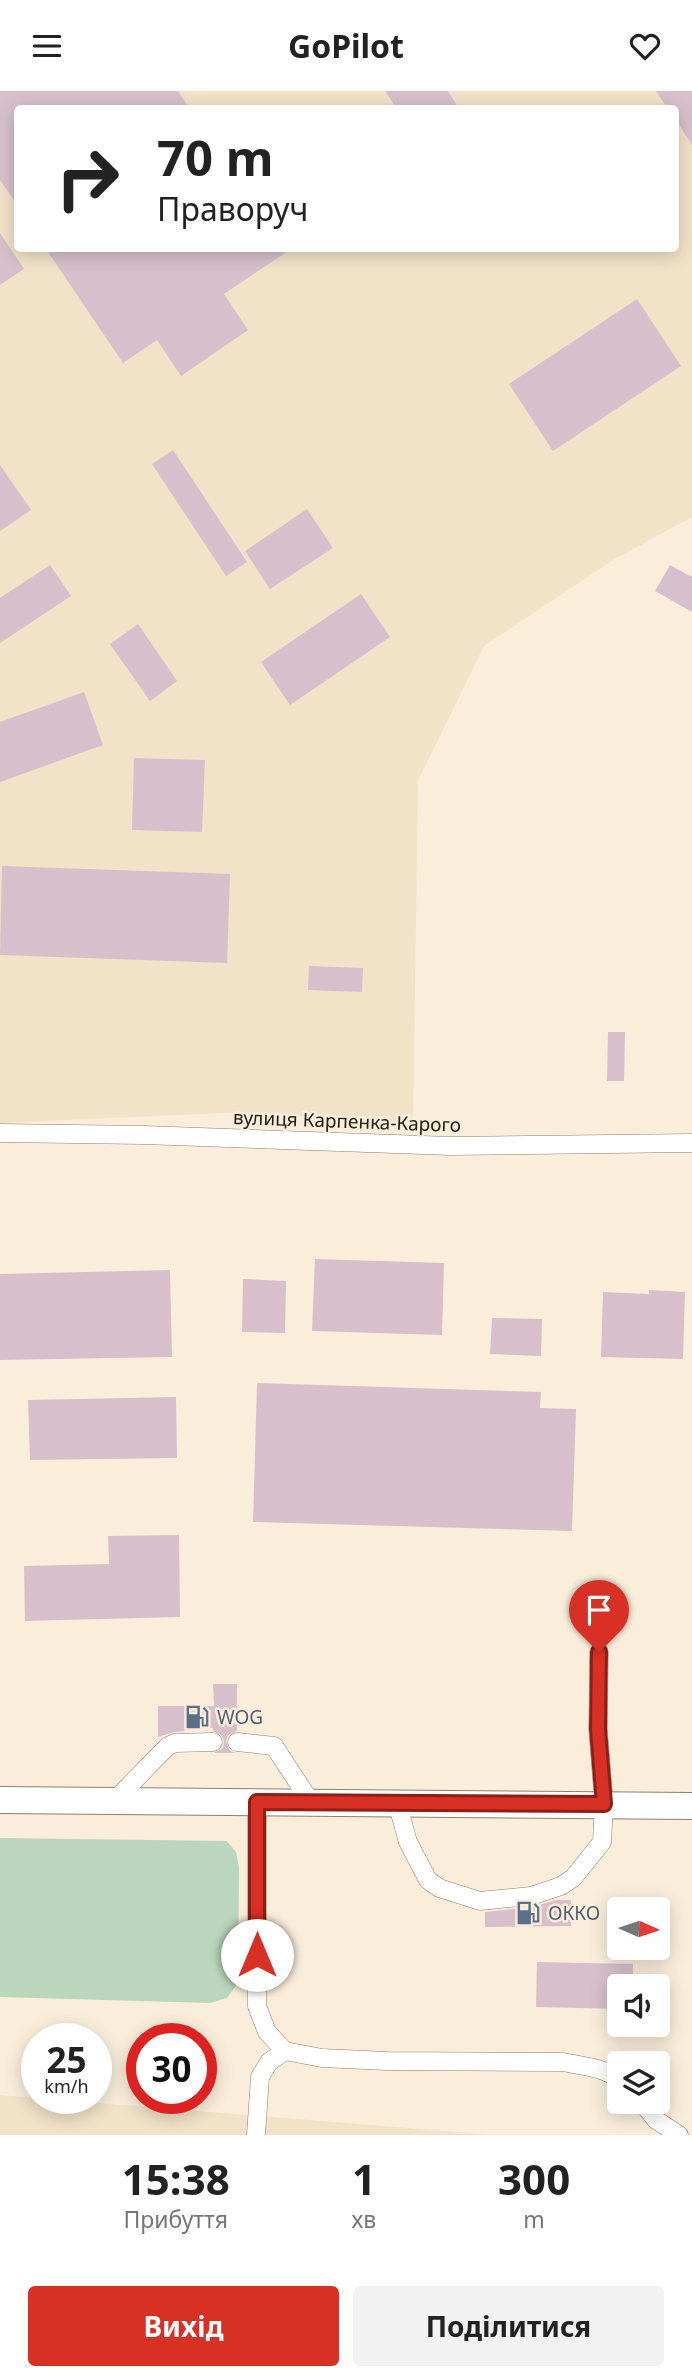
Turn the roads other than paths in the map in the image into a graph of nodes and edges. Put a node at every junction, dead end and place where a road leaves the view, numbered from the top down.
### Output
1 (0, 1133) edge
2 (692, 1143) edge
3 (599, 1652) dead end
4 (213, 1742) dead end
5 (237, 1742) dead end
6 (116, 1799) junction
7 (0, 1800) edge
8 (310, 1801) junction
9 (257, 1802) junction
10 (397, 1802) junction
11 (604, 1804) junction
12 (692, 1806) edge
13 (285, 2051) junction
14 (607, 2073) edge
15 (655, 2127) edge
16 (256, 2135) edge
17 (679, 2135) edge

1 - 2 street, вулиця Карпенка-Карого
3 - 11 street
4 - 6 street
5 - 8 street
6 - 7 highway
6 - 9 highway
8 - 9 highway
8 - 10 highway
9 - 13 street
10 - 11 highway
10 - 11 street
11 - 12 highway
13 - 14 street
13 - 16 street
15 - 17 street

